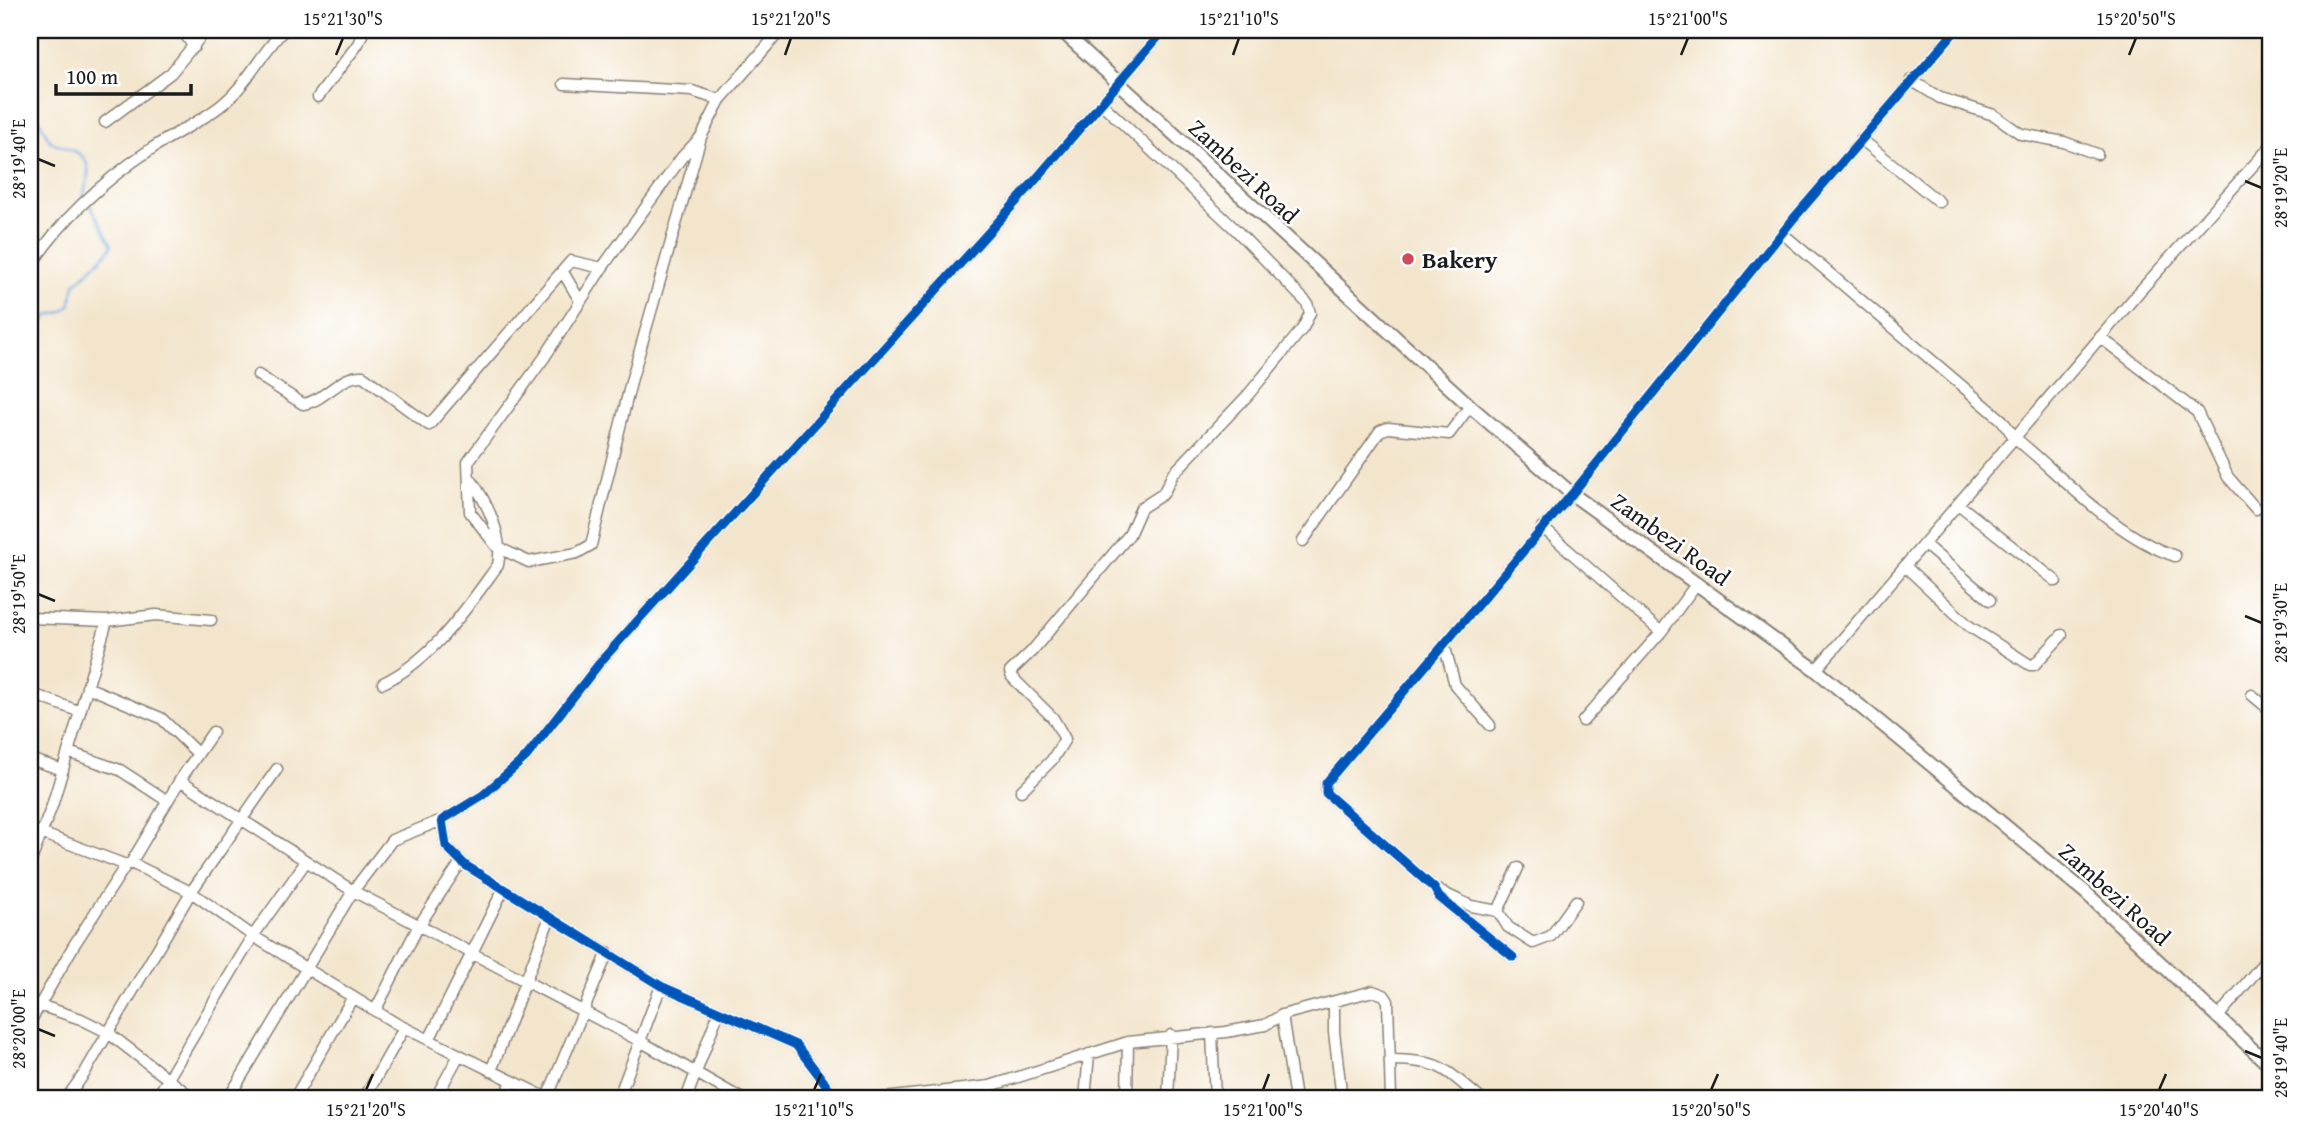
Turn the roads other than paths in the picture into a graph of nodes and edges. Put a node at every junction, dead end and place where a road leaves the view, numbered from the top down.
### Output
1 (182, 30) edge
2 (206, 30) edge
3 (284, 30) edge
4 (364, 30) edge
5 (781, 30) edge
6 (1061, 30) edge
7 (1164, 30) edge
8 (2259, 30) edge
9 (1951, 32) edge
10 (2269, 40) edge
11 (194, 47) junction
12 (1910, 80) junction
13 (564, 84) dead end
14 (1118, 84) junction
15 (318, 97) dead end
16 (720, 100) junction
17 (1102, 104) junction
18 (106, 122) dead end
19 (701, 137) junction
20 (1861, 139) junction
21 (2270, 147) edge
22 (2097, 154) dead end
23 (1939, 202) dead end
24 (1782, 233) junction
25 (30, 267) edge
26 (602, 268) junction
27 (563, 272) junction
28 (580, 301) junction
29 (2100, 337) junction
30 (258, 375) dead end
31 (1470, 406) junction
32 (2014, 437) junction
33 (468, 477) junction
34 (1572, 494) junction
35 (1958, 504) junction
36 (2256, 509) dead end
37 (1542, 527) junction
38 (1303, 541) dead end
39 (1925, 545) junction
40 (497, 547) junction
41 (2175, 556) dead end
42 (1906, 567) junction
43 (2056, 581) dead end
44 (1697, 583) junction
45 (1990, 600) dead end
46 (30, 618) edge
47 (211, 620) dead end
48 (107, 621) junction
49 (1661, 632) junction
50 (2062, 635) dead end
51 (1444, 644) junction
52 (1816, 670) junction
53 (383, 683) dead end
54 (86, 687) junction
55 (30, 693) edge
56 (2252, 695) dead end
57 (2270, 710) edge
58 (78, 711) junction
59 (1583, 721) dead end
60 (1490, 725) dead end
61 (213, 733) dead end
62 (68, 752) junction
63 (198, 754) junction
64 (30, 759) edge
65 (277, 769) dead end
66 (63, 770) junction
67 (180, 780) junction
68 (1021, 791) dead end
69 (166, 800) junction
70 (241, 818) junction
71 (442, 821) junction
72 (30, 829) edge
73 (43, 834) junction
74 (461, 862) junction
75 (30, 863) edge
76 (305, 863) junction
77 (128, 864) junction
78 (1518, 868) dead end
79 (1434, 888) junction
80 (503, 890) junction
81 (353, 891) junction
82 (191, 892) junction
83 (1576, 901) dead end
84 (1498, 911) junction
85 (550, 917) junction
86 (418, 927) junction
87 (253, 936) junction
88 (608, 952) junction
89 (470, 954) junction
90 (2270, 954) edge
91 (1513, 957) dead end
92 (304, 969) junction
93 (526, 984) junction
94 (661, 986) junction
95 (353, 998) junction
96 (30, 1002) edge
97 (1334, 1002) junction
98 (41, 1005) junction
99 (581, 1010) junction
100 (375, 1011) junction
101 (719, 1011) junction
102 (1282, 1015) junction
103 (2217, 1018) junction
104 (30, 1022) edge
105 (404, 1028) junction
106 (107, 1032) junction
107 (1212, 1033) junction
108 (1171, 1035) junction
109 (429, 1040) junction
110 (640, 1041) junction
111 (1128, 1042) junction
112 (1089, 1054) junction
113 (459, 1055) junction
114 (1392, 1060) junction
115 (2270, 1066) edge
116 (491, 1070) junction
117 (697, 1073) junction
118 (169, 1080) junction
119 (512, 1082) junction
120 (2270, 1086) edge
121 (66, 1099) edge
122 (156, 1099) edge
123 (194, 1099) edge
124 (228, 1099) edge
125 (294, 1099) edge
126 (364, 1099) edge
127 (435, 1099) edge
128 (503, 1099) edge
129 (548, 1099) edge
130 (618, 1099) edge
131 (686, 1099) edge
132 (742, 1099) edge
133 (837, 1099) edge
134 (875, 1099) edge
135 (1085, 1099) edge
136 (1127, 1099) edge
137 (1168, 1099) edge
138 (1215, 1099) edge
139 (1295, 1099) edge
140 (1342, 1099) edge
141 (1391, 1099) edge
142 (1480, 1099) edge
143 (2259, 1099) edge

1 - 11 street
2 - 11 street
3 - 25 street
4 - 15 street
5 - 16 street
6 - 14 main road, Zambezi Road
7 - 14 street
8 - 10 street
9 - 12 street
11 - 18 street
12 - 20 street
12 - 22 street
13 - 16 street
14 - 17 street
14 - 31 main road, Zambezi Road
16 - 19 street
17 - 68 street
17 - 71 street
19 - 26 street
19 - 40 street
20 - 23 street
20 - 24 street
21 - 29 street
24 - 32 street
24 - 34 street
26 - 27 street
26 - 28 street
27 - 28 street
27 - 30 street
28 - 33 street
29 - 32 street
29 - 36 street
31 - 34 main road, Zambezi Road
31 - 38 street
32 - 35 street
32 - 41 street
33 - 40 street
33 - 40 street
34 - 37 street
34 - 44 main road, Zambezi Road
35 - 39 street
35 - 43 street
37 - 49 street
37 - 51 street
39 - 42 street
39 - 45 street
40 - 53 street
42 - 50 street
42 - 52 street
44 - 49 street
44 - 52 main road, Zambezi Road
46 - 48 street
47 - 48 street
48 - 54 street
49 - 59 street
51 - 60 street
51 - 79 street
52 - 103 main road, Zambezi Road
54 - 58 street
54 - 63 street
55 - 58 street
56 - 57 street
58 - 62 street
61 - 63 street
62 - 66 street
62 - 69 street
63 - 67 street
64 - 66 street
65 - 70 street
66 - 73 street
67 - 69 street
67 - 70 street
69 - 77 street
70 - 76 street
70 - 82 street
71 - 74 street
71 - 81 street
72 - 73 street
73 - 75 street
73 - 77 street
74 - 80 street
74 - 86 street
76 - 81 street
76 - 87 street
77 - 82 street
77 - 98 street
78 - 84 street
79 - 84 street
79 - 91 street
80 - 85 street
80 - 89 street
81 - 86 street
81 - 92 street
82 - 87 street
82 - 106 street
83 - 84 street
85 - 88 street
85 - 93 street
86 - 89 street
86 - 100 street
87 - 92 street
87 - 118 street
88 - 94 street
88 - 99 street
89 - 93 street
89 - 109 street
90 - 103 street
92 - 95 street
92 - 124 street
93 - 99 street
93 - 116 street
94 - 101 street
94 - 110 street
95 - 100 street
95 - 125 street
96 - 98 street
97 - 102 street
97 - 114 street
97 - 140 street
98 - 104 street
98 - 106 street
99 - 110 street
99 - 129 street
100 - 105 street
101 - 117 street
101 - 133 street
102 - 107 street
102 - 139 street
103 - 115 main road, Zambezi Road
105 - 109 street
105 - 126 street
106 - 118 street
106 - 121 street
107 - 108 street
107 - 138 street
108 - 111 street
108 - 137 street
109 - 113 street
110 - 117 street
110 - 130 street
111 - 112 street
111 - 136 street
112 - 134 street
112 - 135 street
113 - 116 street
113 - 127 street
114 - 141 street
114 - 142 street
116 - 119 street
117 - 131 street
117 - 132 street
118 - 122 street
118 - 123 street
119 - 128 street
119 - 129 street
120 - 143 street

